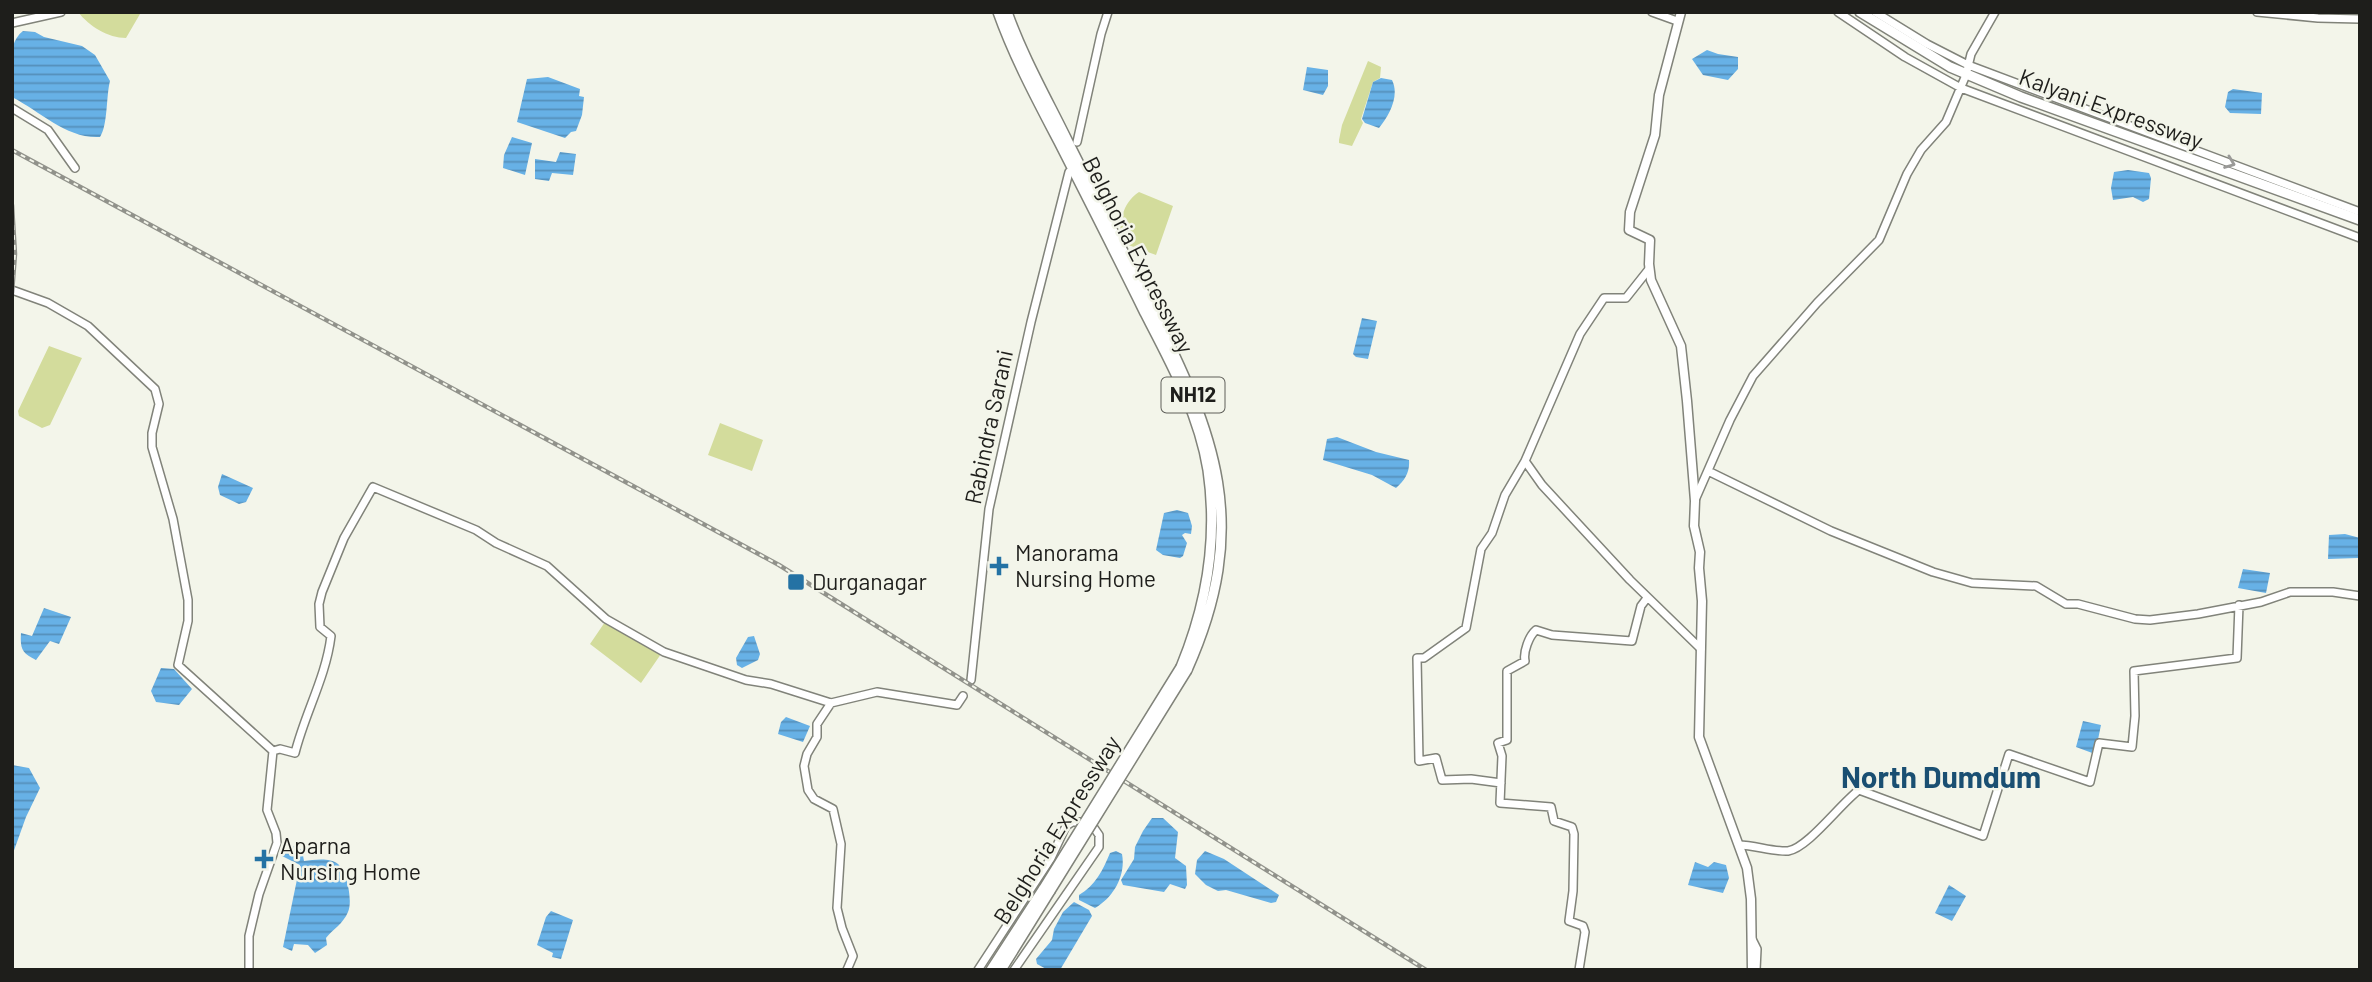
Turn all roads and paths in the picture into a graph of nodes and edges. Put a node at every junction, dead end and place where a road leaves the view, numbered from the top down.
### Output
1 (61, 12) edge
2 (998, 12) edge
3 (1007, 12) edge
4 (1108, 12) edge
5 (1652, 12) edge
6 (1681, 12) edge
7 (1838, 12) edge
8 (1860, 12) edge
9 (1875, 12) edge
10 (1995, 12) edge
11 (2257, 12) edge
12 (2360, 19) edge
13 (1677, 22) junction
14 (12, 23) edge
15 (1967, 70) junction
16 (1961, 88) junction
17 (12, 108) edge
18 (1077, 142) dead end
19 (75, 168) dead end
20 (1069, 172) dead end
21 (2360, 212) edge
22 (2360, 220) edge
23 (2360, 238) edge
24 (1649, 269) junction
25 (12, 290) edge
26 (1525, 461) junction
27 (1708, 471) junction
28 (1695, 501) junction
29 (2360, 596) edge
30 (1647, 598) junction
31 (2239, 605) junction
32 (1701, 649) junction
33 (1184, 668) junction
34 (971, 680) dead end
35 (963, 696) dead end
36 (831, 703) junction
37 (273, 751) junction
38 (1501, 783) junction
39 (1739, 845) junction
40 (1047, 890) junction
41 (248, 970) edge
42 (847, 970) edge
43 (978, 970) edge
44 (991, 970) edge
45 (1001, 970) edge
46 (1014, 970) edge
47 (1579, 970) edge
48 (1752, 970) edge

1 - 14 street
2 - 33 highway, Belghoria Expressway / NH12
3 - 33 highway, Belghoria Expressway / NH12
4 - 18 street
5 - 13 street
6 - 13 main road
7 - 16 street
8 - 15 highway, Kalyani Expressway
9 - 15 street
10 - 15 street
11 - 12 street
13 - 24 main road
15 - 16 street
15 -> 21 street
15 - 22 highway, Kalyani Expressway
16 - 23 street
16 - 27 street
17 - 19 street
20 - 34 street, Rabindra Sarani
24 - 26 street
24 - 28 main road
25 - 37 street
26 - 30 street
26 - 38 street
27 - 28 street
27 - 31 street
28 - 32 main road
29 - 31 street
30 - 32 street
30 - 38 street
31 - 39 street
32 - 39 main road
33 - 40 highway, Belghoria Expressway / NH12, bridge
35 - 36 street
36 - 37 street
36 - 42 street
37 - 41 street
38 - 47 street
39 - 48 main road
40 - 44 highway, Belghoria Expressway / NH12
40 - 45 highway, Belghoria Expressway / NH12
43 - 46 street

